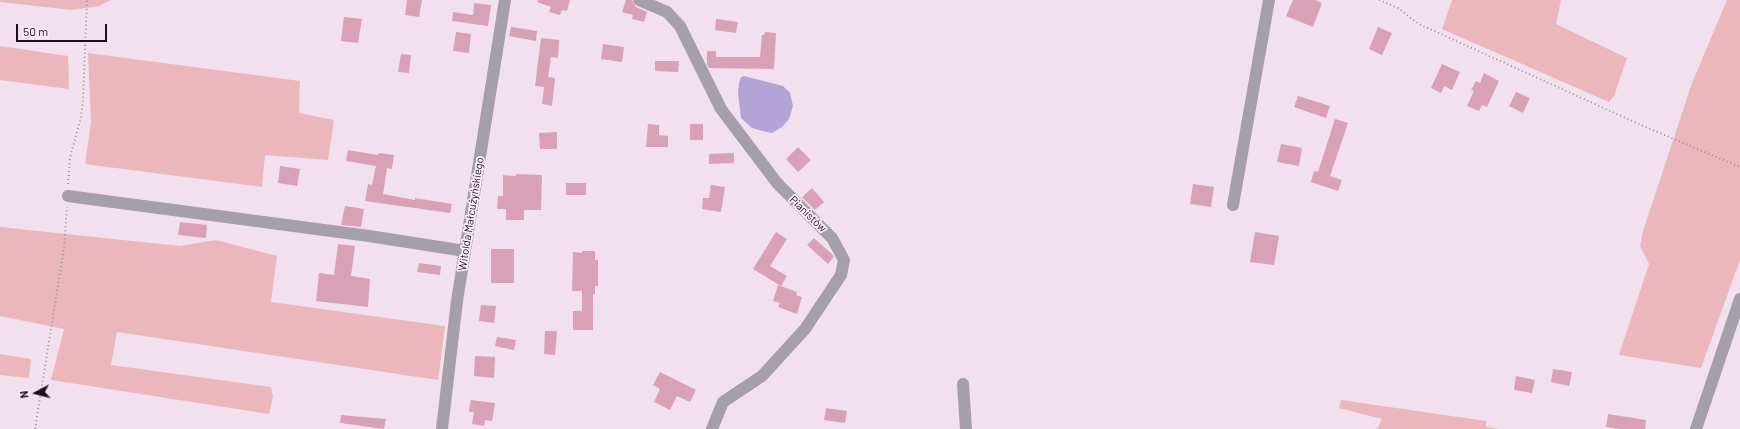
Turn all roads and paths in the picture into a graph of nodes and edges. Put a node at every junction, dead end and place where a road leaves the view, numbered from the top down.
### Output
1 (87, 0) edge
2 (505, 0) edge
3 (638, 0) edge
4 (1269, 0) edge
5 (1380, 0) edge
6 (1740, 167) edge
7 (68, 196) junction
8 (1233, 205) dead end
9 (465, 251) junction
10 (1740, 299) edge
11 (963, 384) dead end
12 (35, 429) edge
13 (442, 429) edge
14 (712, 429) edge
15 (966, 429) edge
16 (1696, 429) edge

1 - 7 path
2 - 9 street, Witolda Małcużyńskiego
3 - 14 street, Pianistów
4 - 8 street
5 - 6 path
7 - 9 street
7 - 12 path
9 - 13 street, Witolda Małcużyńskiego
10 - 16 street
11 - 15 street

